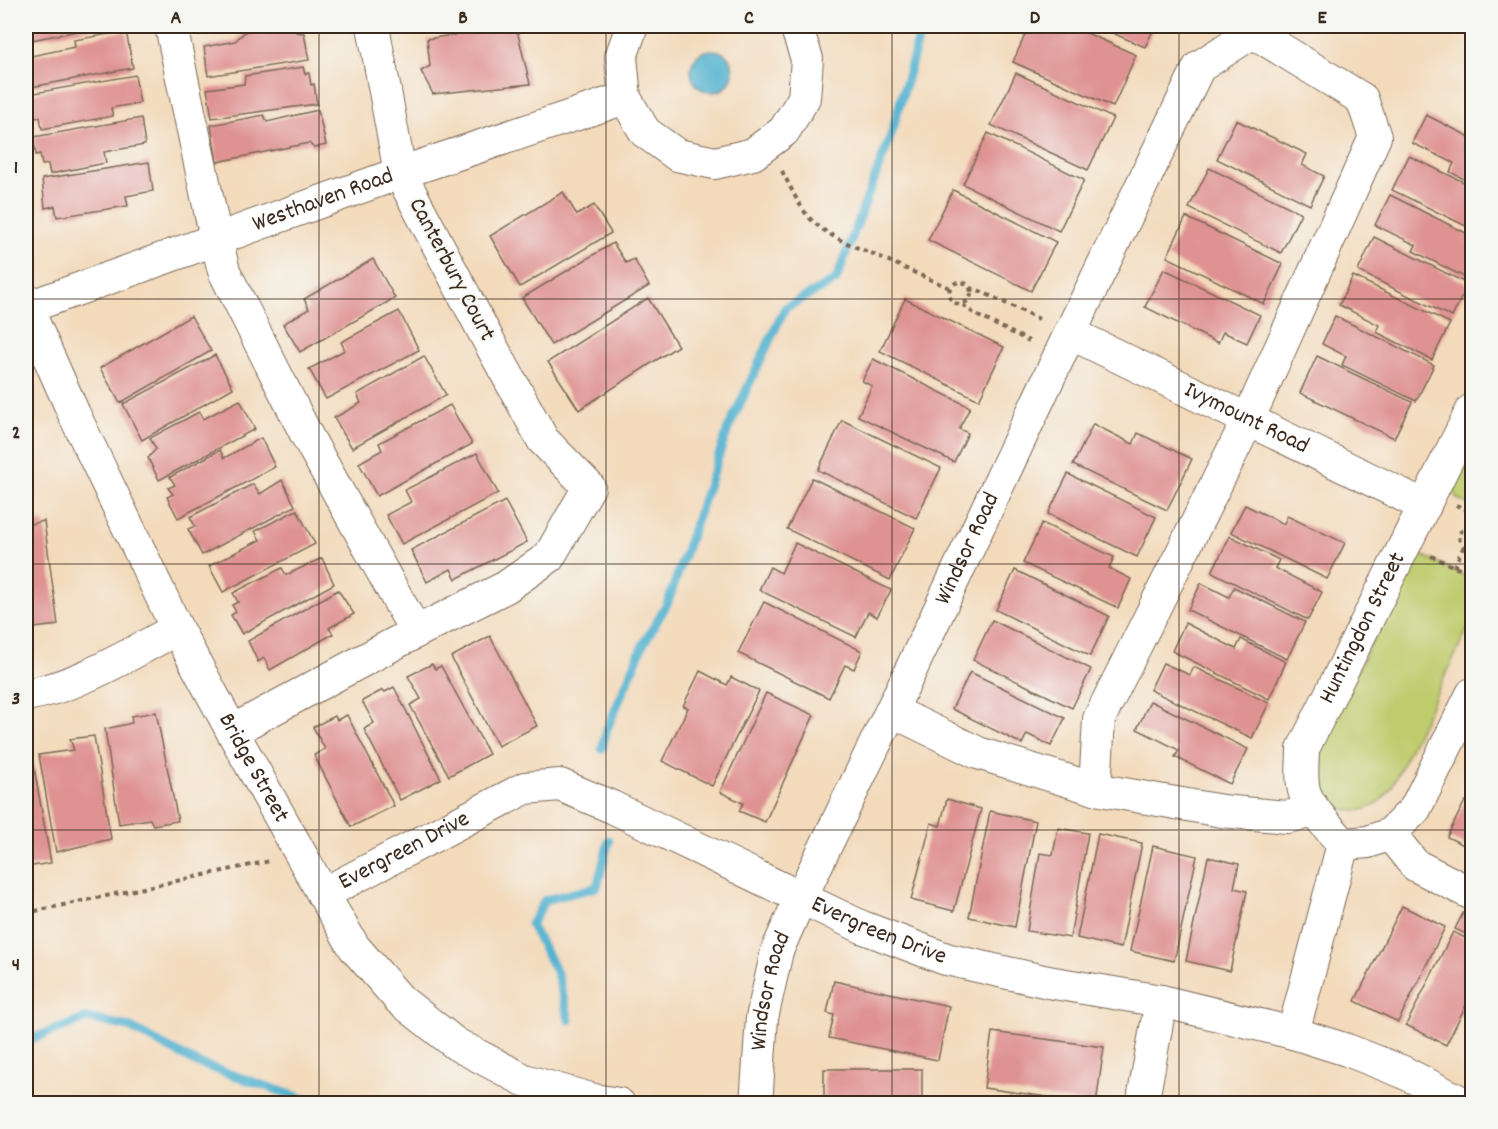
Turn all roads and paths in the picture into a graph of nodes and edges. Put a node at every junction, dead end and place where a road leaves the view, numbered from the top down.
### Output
1 (171, 26) edge
2 (373, 26) edge
3 (632, 26) edge
4 (796, 26) edge
5 (625, 98) junction
6 (768, 144) junction
7 (400, 173) junction
8 (216, 239) junction
9 (950, 288) junction
10 (970, 288) junction
11 (26, 305) edge
12 (963, 305) junction
13 (1039, 320) dead end
14 (1070, 333) junction
15 (1029, 340) dead end
16 (1473, 410) edge
17 (1248, 420) junction
18 (1425, 506) junction
19 (1472, 528) edge
20 (1406, 544) junction
21 (1464, 546) junction
22 (1473, 546) edge
23 (1454, 567) junction
24 (1473, 575) edge
25 (177, 628) junction
26 (416, 632) junction
27 (1473, 694) edge
28 (26, 695) edge
29 (892, 711) junction
30 (232, 730) junction
31 (1095, 789) junction
32 (1315, 811) junction
33 (1390, 834) junction
34 (1343, 844) junction
35 (271, 861) dead end
36 (323, 894) junction
37 (1473, 894) edge
38 (800, 899) junction
39 (26, 913) edge
40 (1161, 1001) junction
41 (1293, 1033) junction
42 (619, 1104) edge
43 (756, 1104) edge
44 (1144, 1104) edge
45 (1465, 1104) edge

1 - 8 street
2 - 7 street, Canterbury Court
3 - 5 street
4 - 6 street
5 - 6 street
5 - 7 street, Westhaven Road
6 - 9 path
7 - 8 street, Westhaven Road
7 - 26 street, Canterbury Court
8 - 11 street, Westhaven Road
8 - 26 street
9 - 10 path
9 - 12 path
10 - 12 path
10 - 13 path
11 - 25 street, Bridge Street
12 - 15 path
14 - 17 street, Ivymount Road
14 - 17 street, Windsor Road
14 - 29 street, Windsor Road
16 - 18 street, Huntingdon Street
17 - 18 street, Ivymount Road
17 - 31 street
18 - 20 street, Huntingdon Street
19 - 21 path
20 - 23 path
20 - 32 street, Huntingdon Street
21 - 22 path
21 - 23 path
23 - 24 path
25 - 28 street
25 - 30 street, Bridge Street
26 - 30 street
27 - 33 street
29 - 31 street
29 - 38 street, Windsor Road
30 - 36 street, Bridge Street
31 - 32 street
32 - 34 street, Huntingdon Street
33 - 34 street
33 - 37 street
34 - 41 street
35 - 39 path
36 - 38 street, Evergreen Drive
36 - 42 street, Bridge Street
38 - 40 street, Evergreen Drive
38 - 43 street, Windsor Road
40 - 41 street, Evergreen Drive
40 - 44 street
41 - 45 street, Evergreen Drive

